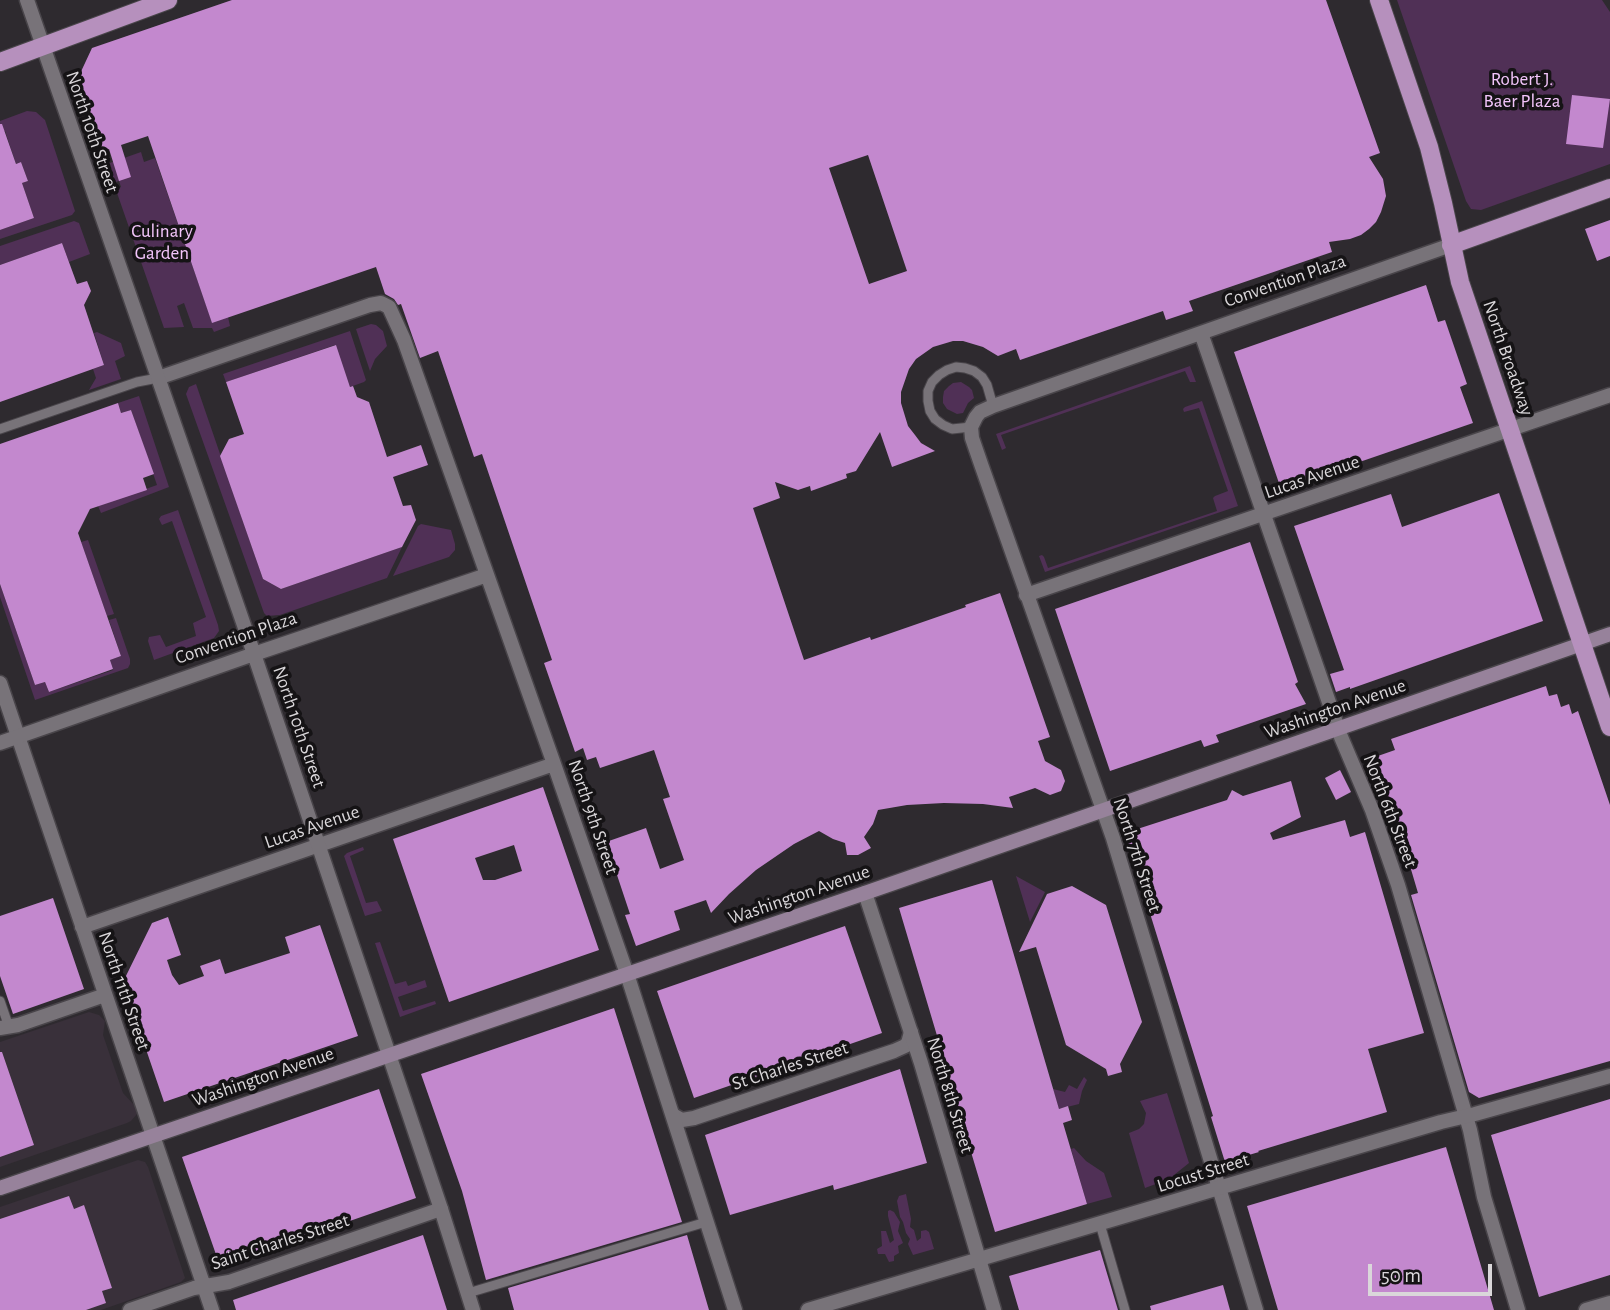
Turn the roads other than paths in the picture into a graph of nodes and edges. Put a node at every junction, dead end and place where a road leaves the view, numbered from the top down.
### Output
1 (27, 0) edge
2 (168, 0) edge
3 (1379, 0) edge
4 (42, 46) junction
5 (0, 62) edge
6 (1610, 188) edge
7 (1451, 245) junction
8 (1201, 333) junction
9 (158, 378) junction
10 (1610, 395) edge
11 (993, 406) junction
12 (974, 422) junction
13 (0, 429) edge
14 (1510, 429) junction
15 (1264, 514) junction
16 (487, 575) junction
17 (1026, 595) junction
18 (1610, 634) edge
19 (1582, 643) junction
20 (254, 654) junction
21 (0, 684) edge
22 (1610, 726) edge
23 (1338, 728) junction
24 (18, 737) junction
25 (0, 743) edge
26 (554, 764) junction
27 (1103, 810) junction
28 (318, 845) junction
29 (865, 893) junction
30 (82, 927) junction
31 (627, 974) junction
32 (105, 995) junction
33 (0, 1001) edge
34 (4, 1028) edge
35 (911, 1032) junction
36 (390, 1055) junction
37 (1610, 1076) edge
38 (673, 1115) junction
39 (1466, 1116) junction
40 (152, 1136) junction
41 (0, 1188) edge
42 (1220, 1188) junction
43 (442, 1209) junction
44 (706, 1222) junction
45 (1100, 1224) junction
46 (980, 1260) junction
47 (204, 1287) junction
48 (468, 1293) junction
49 (1610, 1303) edge
50 (130, 1310) edge
51 (212, 1310) edge
52 (473, 1310) edge
53 (735, 1310) edge
54 (808, 1310) edge
55 (994, 1310) edge
56 (1125, 1310) edge
57 (1255, 1310) edge
58 (1518, 1310) edge
59 (1586, 1310) edge

1 - 4 street, North 10th Street
2 - 4 main road
3 - 7 main road, North Broadway
4 - 5 main road
4 - 9 street, North 10th Street
6 - 7 main road, Convention Plaza
7 - 8 street, Convention Plaza
7 - 14 main road, North Broadway
8 - 11 street, Convention Plaza
8 - 15 street, North 6th Street
9 - 13 lane
9 - 16 street, North 9th Street
9 - 20 street, North 10th Street
10 - 14 street, Lucas Avenue
11 - 12 street, Convention Plaza
11 - 12 lane
12 - 17 street, North 7th Street
14 - 15 street, Lucas Avenue
14 - 19 main road, North Broadway
15 - 17 street, Lucas Avenue
15 - 23 street, North 6th Street
16 - 20 street, Convention Plaza
16 - 26 street, North 9th Street
17 - 27 street, North 7th Street
18 - 19 main road, Washington Avenue
19 - 22 main road, North Broadway
19 - 23 main road, Washington Avenue
20 - 24 street, Convention Plaza
20 - 28 street, North 10th Street
21 - 24 street, North 11th Street
23 - 27 main road, Washington Avenue
23 - 39 street, North 6th Street
24 - 25 street, Convention Plaza
24 - 30 street, North 11th Street
26 - 28 street, Lucas Avenue
26 - 31 street, North 9th Street
27 - 29 main road, Washington Avenue
27 - 42 street, North 7th Street
28 - 30 street, Lucas Avenue
28 - 36 street, North 10th Street
29 - 31 main road, Washington Avenue
29 - 35 street, North 8th Street
30 - 32 street, North 11th Street
31 - 36 main road, Washington Avenue
31 - 38 street, North 9th Street
32 - 34 street
32 - 40 street, North 11th Street
33 - 34 lane
35 - 38 street, St Charles Street
35 - 46 street, North 8th Street
36 - 40 main road, Washington Avenue
36 - 43 street, North 10th Street
37 - 39 street, Locust Street
38 - 44 street, North 9th Street
39 - 42 street, Locust Street
39 - 58 street, North 6th Street
40 - 41 main road, Washington Avenue
40 - 47 street, North 11th Street
42 - 45 street, Locust Street
42 - 57 street, North 7th Street
43 - 47 street, Saint Charles Street
43 - 48 street, North 10th Street
44 - 48 lane
44 - 53 street, North 9th Street
45 - 46 street, Locust Street
45 - 56 lane
46 - 54 street, Locust Street
46 - 55 street, North 8th Street
47 - 50 street, Saint Charles Street
47 - 51 street, North 11th Street
48 - 52 street, North 10th Street
49 - 59 street

